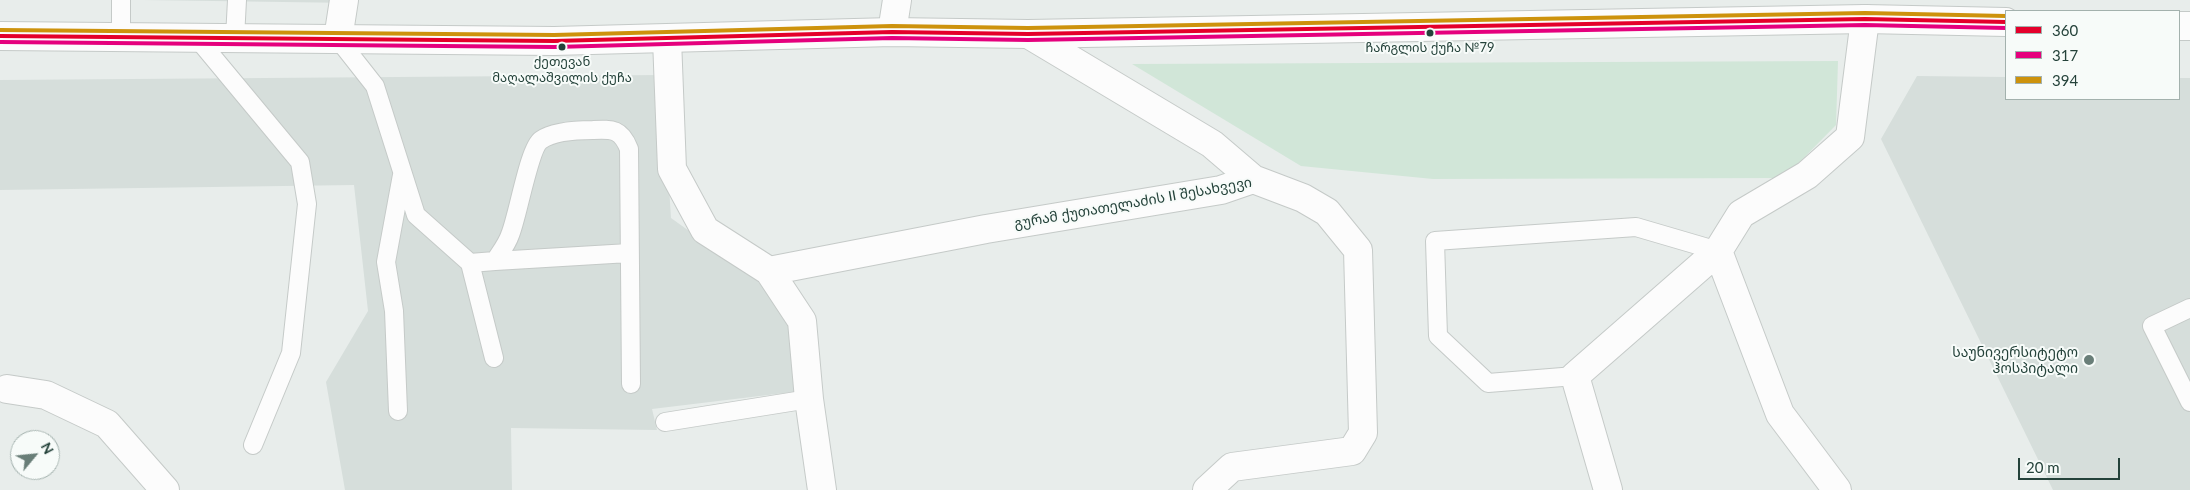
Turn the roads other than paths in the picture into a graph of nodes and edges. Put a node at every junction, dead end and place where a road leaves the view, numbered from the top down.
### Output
1 (121, 0) edge
2 (237, 0) edge
3 (344, 0) edge
4 (898, 0) edge
5 (1865, 19) junction
6 (2005, 22) edge
7 (892, 32) junction
8 (1028, 34) junction
9 (0, 36) edge
10 (121, 36) junction
11 (197, 38) junction
12 (235, 38) junction
13 (338, 39) junction
14 (667, 39) junction
15 (403, 172) junction
16 (1253, 179) junction
17 (1718, 250) junction
18 (629, 253) junction
19 (495, 261) junction
20 (470, 263) junction
21 (769, 272) junction
22 (2190, 308) edge
23 (494, 358) dead end
24 (1575, 376) junction
25 (631, 384) dead end
26 (7, 389) dead end
27 (809, 399) junction
28 (2190, 402) edge
29 (398, 411) dead end
30 (665, 422) dead end
31 (253, 445) dead end
32 (165, 490) edge
33 (822, 490) edge
34 (1208, 490) edge
35 (1608, 490) edge
36 (1838, 490) edge

1 - 10 lane
2 - 12 lane
3 - 13 street
4 - 7 street
5 - 6 street
5 - 8 street
5 - 17 street
7 - 8 street
7 - 14 street
8 - 16 street
9 - 10 street
10 - 11 street
11 - 12 street
11 - 31 lane
12 - 13 street
13 - 14 street
13 - 15 lane
14 - 21 street
15 - 20 lane
15 - 29 lane
16 - 21 street, გურამ ქუთათელაძის II შესახვევი
16 - 34 street, გურამ ქუთათელაძის II შესახვევი
17 - 24 street
17 - 24 lane
17 - 36 street
18 - 19 lane
18 - 19 lane
18 - 25 lane
19 - 20 lane
20 - 23 lane
21 - 27 street
22 - 28 lane
24 - 35 street
26 - 32 street
27 - 30 lane
27 - 33 street

